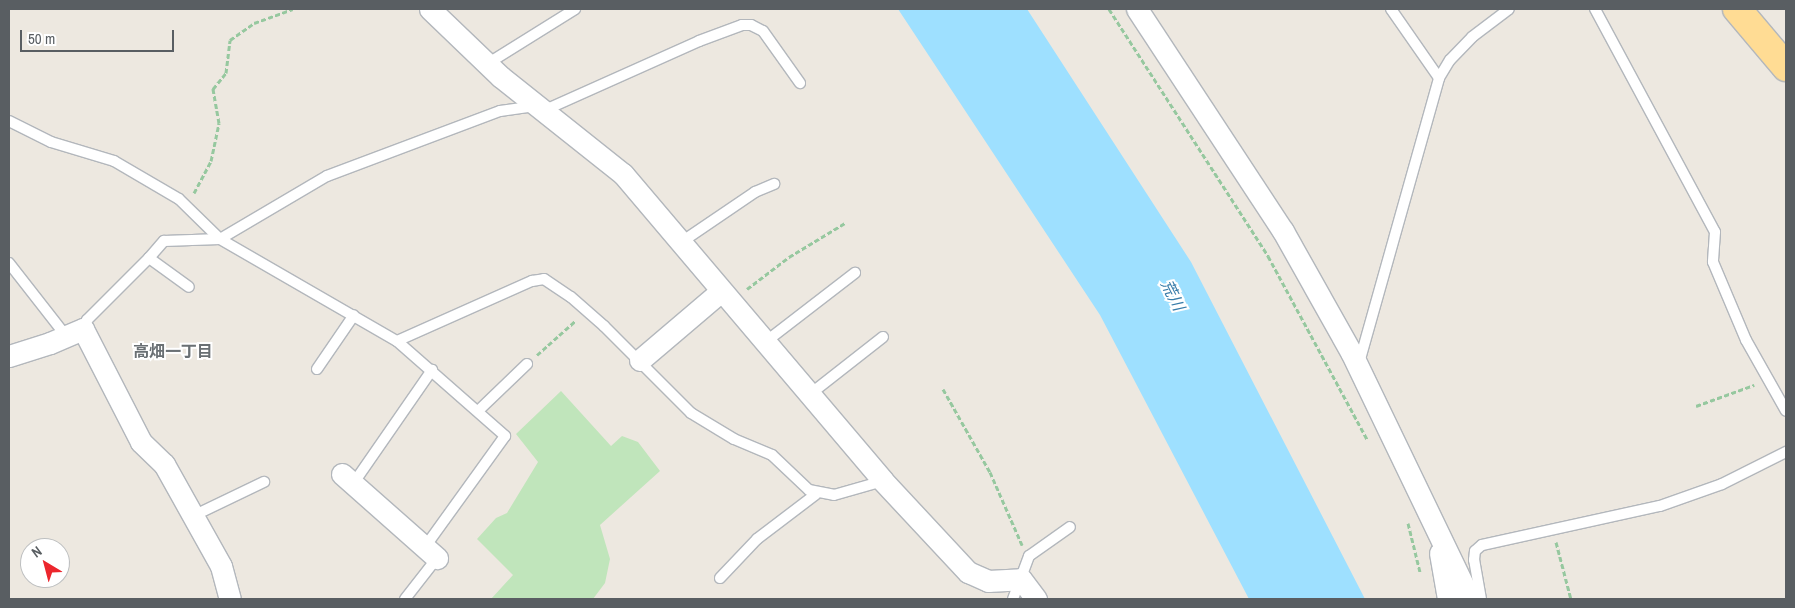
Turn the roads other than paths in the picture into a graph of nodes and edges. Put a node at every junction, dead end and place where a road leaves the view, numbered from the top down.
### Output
1 (430, 9) edge
2 (575, 9) edge
3 (1137, 9) edge
4 (1391, 9) edge
5 (1509, 9) edge
6 (1595, 9) edge
7 (1737, 9) edge
8 (487, 64) junction
9 (1786, 67) edge
10 (1439, 78) junction
11 (800, 84) dead end
12 (541, 108) junction
13 (9, 120) edge
14 (774, 184) dead end
15 (220, 239) junction
16 (679, 244) junction
17 (149, 258) junction
18 (9, 264) edge
19 (855, 274) dead end
20 (189, 287) dead end
21 (724, 297) junction
22 (354, 314) junction
23 (74, 332) junction
24 (883, 336) dead end
25 (398, 340) junction
26 (764, 342) junction
27 (9, 356) edge
28 (640, 360) junction
29 (527, 364) road end
30 (1358, 367) junction
31 (317, 369) dead end
32 (432, 370) junction
33 (810, 395) junction
34 (478, 411) junction
35 (1786, 411) edge
36 (1786, 452) edge
37 (347, 479) joint
38 (883, 481) junction
39 (264, 482) dead end
40 (816, 494) junction
41 (193, 516) junction
42 (1070, 527) dead end
43 (1437, 531) junction
44 (431, 553) junction
45 (720, 578) dead end
46 (1021, 579) junction
47 (230, 599) edge
48 (404, 599) edge
49 (1013, 599) edge
50 (1036, 599) edge
51 (1448, 599) edge
52 (1470, 599) edge
53 (1481, 599) edge

1 - 8 street
2 - 8 lane
3 - 30 street
4 - 10 lane
5 - 10 lane
6 - 35 lane
7 - 9 highway
8 - 12 street
10 - 30 lane
11 - 12 lane
12 - 15 lane
12 - 16 street
13 - 15 lane
14 - 16 lane
15 - 17 lane
15 - 22 lane
16 - 21 street
17 - 20 lane
17 - 23 lane
18 - 23 lane
19 - 26 lane
21 - 26 street
21 - 28 street
22 - 25 lane
22 - 31 lane
23 - 27 street
23 - 41 street
24 - 33 lane
25 - 28 lane
25 - 32 lane
26 - 33 street
28 - 40 lane
29 - 34 lane
30 - 43 street
32 - 34 lane
32 - 37 lane
33 - 38 street
34 - 44 lane
36 - 53 lane
37 - 44 street
38 - 40 lane
38 - 46 street
39 - 41 lane
40 - 45 lane
41 - 47 street
42 - 46 lane
43 - 51 street
43 - 52 street
44 - 48 lane
46 - 49 lane
46 - 50 street

